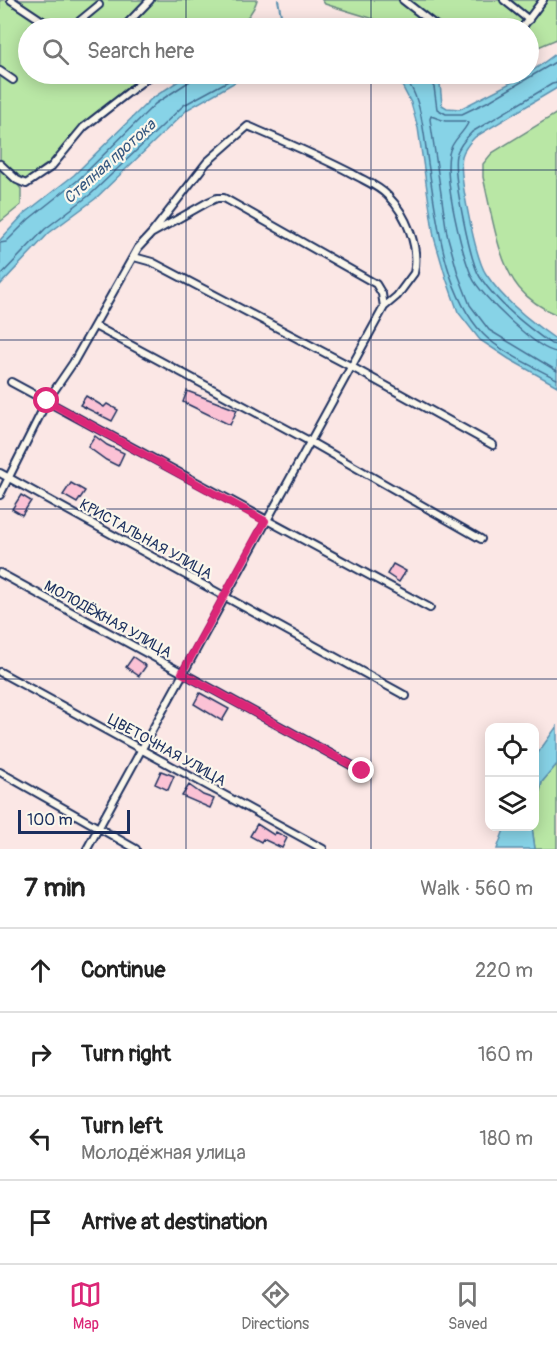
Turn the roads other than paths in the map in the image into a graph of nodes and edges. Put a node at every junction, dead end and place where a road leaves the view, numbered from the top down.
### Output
1 (11, 0) edge
2 (150, 0) edge
3 (403, 0) edge
4 (504, 0) edge
5 (543, 0) edge
6 (99, 5) dead end
7 (38, 18) edge
8 (83, 18) edge
9 (133, 18) edge
10 (426, 18) edge
11 (526, 18) edge
12 (530, 18) edge
13 (0, 71) edge
14 (13, 80) dead end
15 (139, 84) edge
16 (0, 164) edge
17 (151, 234) junction
18 (134, 257) junction
19 (384, 307) junction
20 (95, 326) junction
21 (350, 366) junction
22 (10, 381) dead end
23 (47, 401) junction
24 (311, 442) junction
25 (493, 445) dead end
26 (0, 473) edge
27 (9, 477) junction
28 (0, 495) edge
29 (265, 521) junction
30 (480, 539) dead end
31 (0, 573) edge
32 (226, 596) junction
33 (430, 608) dead end
34 (0, 672) edge
35 (182, 673) junction
36 (406, 696) dead end
37 (141, 749) junction
38 (362, 771) dead end
39 (0, 772) edge
40 (99, 829) junction
41 (87, 849) edge
42 (136, 849) edge
43 (323, 849) edge

1 - 7 street
2 - 9 street
3 - 10 street
4 - 11 street
5 - 12 street
6 - 8 street
13 - 14 street
15 - 16 street
17 - 18 street
17 - 19 street
17 - 19 street
18 - 20 street
18 - 21 street
19 - 21 street
20 - 23 street
20 - 24 street
21 - 24 street
21 - 25 street
22 - 23 street
23 - 27 street
23 - 29 street
24 - 29 street
24 - 30 street
26 - 27 street, КРИСТАЛЬНАЯ УЛИЦА
27 - 28 street
27 - 32 street, КРИСТАЛЬНАЯ УЛИЦА
29 - 32 street
29 - 33 street
31 - 35 street, МОЛОДЁЖНАЯ УЛИЦА
32 - 35 street
32 - 36 street, КРИСТАЛЬНАЯ УЛИЦА
34 - 37 street, ЦВЕТОЧНАЯ УЛИЦА
35 - 37 street
35 - 38 street, МОЛОДЁЖНАЯ УЛИЦА
37 - 40 street
37 - 43 street, ЦВЕТОЧНАЯ УЛИЦА
39 - 40 street
40 - 41 street
40 - 42 street

